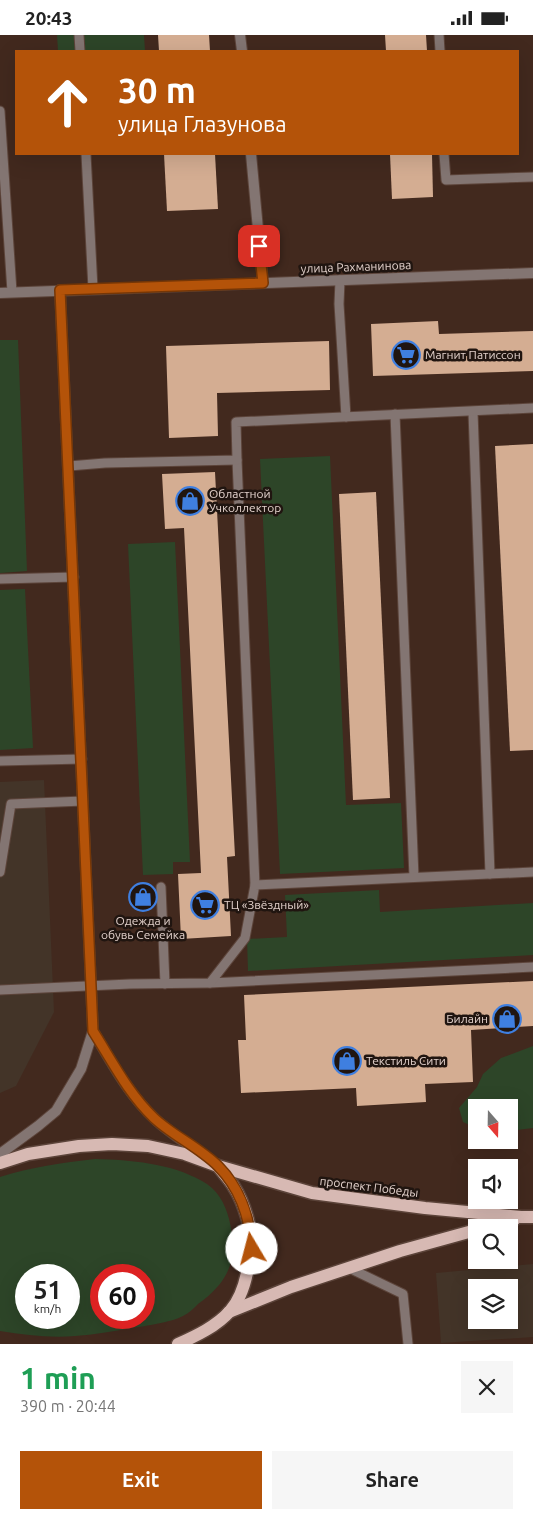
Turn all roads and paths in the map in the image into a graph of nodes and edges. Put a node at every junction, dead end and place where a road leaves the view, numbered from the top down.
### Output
1 (80, 35) edge
2 (240, 35) edge
3 (439, 35) edge
4 (80, 50) edge
5 (242, 50) edge
6 (440, 50) edge
7 (0, 111) edge
8 (86, 155) edge
9 (251, 155) edge
10 (444, 155) edge
11 (533, 177) edge
12 (533, 273) edge
13 (340, 280) junction
14 (263, 283) junction
15 (92, 289) junction
16 (60, 290) junction
17 (12, 292) junction
18 (0, 293) edge
19 (533, 409) edge
20 (473, 412) junction
21 (395, 414) junction
22 (346, 417) junction
23 (238, 460) junction
24 (69, 466) junction
25 (74, 577) junction
26 (0, 579) edge
27 (82, 759) junction
28 (0, 761) edge
29 (83, 801) junction
30 (0, 872) edge
31 (533, 872) edge
32 (490, 874) junction
33 (414, 877) junction
34 (255, 885) junction
35 (161, 887) dead end
36 (533, 967) edge
37 (210, 983) junction
38 (165, 984) junction
39 (91, 987) junction
40 (0, 990) edge
41 (93, 1031) junction
42 (0, 1154) edge
43 (0, 1163) edge
44 (218, 1166) junction
45 (527, 1217) edge
46 (468, 1232) edge
47 (349, 1268) junction
48 (229, 1312) junction
49 (178, 1344) edge
50 (408, 1344) edge

1 - 4 lane
2 - 5 street
3 - 6 lane
7 - 17 lane
8 - 15 lane
9 - 14 street
10 - 11 lane
12 - 13 street, улица Рахманинова
13 - 14 street, улица Рахманинова
13 - 22 lane
14 - 15 street, улица Рахманинова
15 - 16 street, улица Рахманинова
16 - 17 street, улица Рахманинова
16 - 24 street
17 - 18 street, улица Рахманинова
19 - 20 lane
20 - 21 lane
20 - 32 lane
21 - 22 lane
21 - 33 lane
22 - 23 lane
23 - 24 lane
23 - 34 lane
24 - 25 street
25 - 26 lane
25 - 27 street
27 - 28 lane
27 - 29 street
29 - 30 lane
29 - 39 street
31 - 32 lane
32 - 33 lane
33 - 34 lane
34 - 37 lane
35 - 38 lane
36 - 37 lane
37 - 38 lane
38 - 39 lane
39 - 40 lane
39 - 41 street
41 - 42 street
41 - 44 street
43 - 44 main road, проспект Победы
44 - 45 main road, проспект Победы
44 - 48 main road
46 - 47 main road
47 - 48 main road
47 - 50 lane
48 - 49 main road

